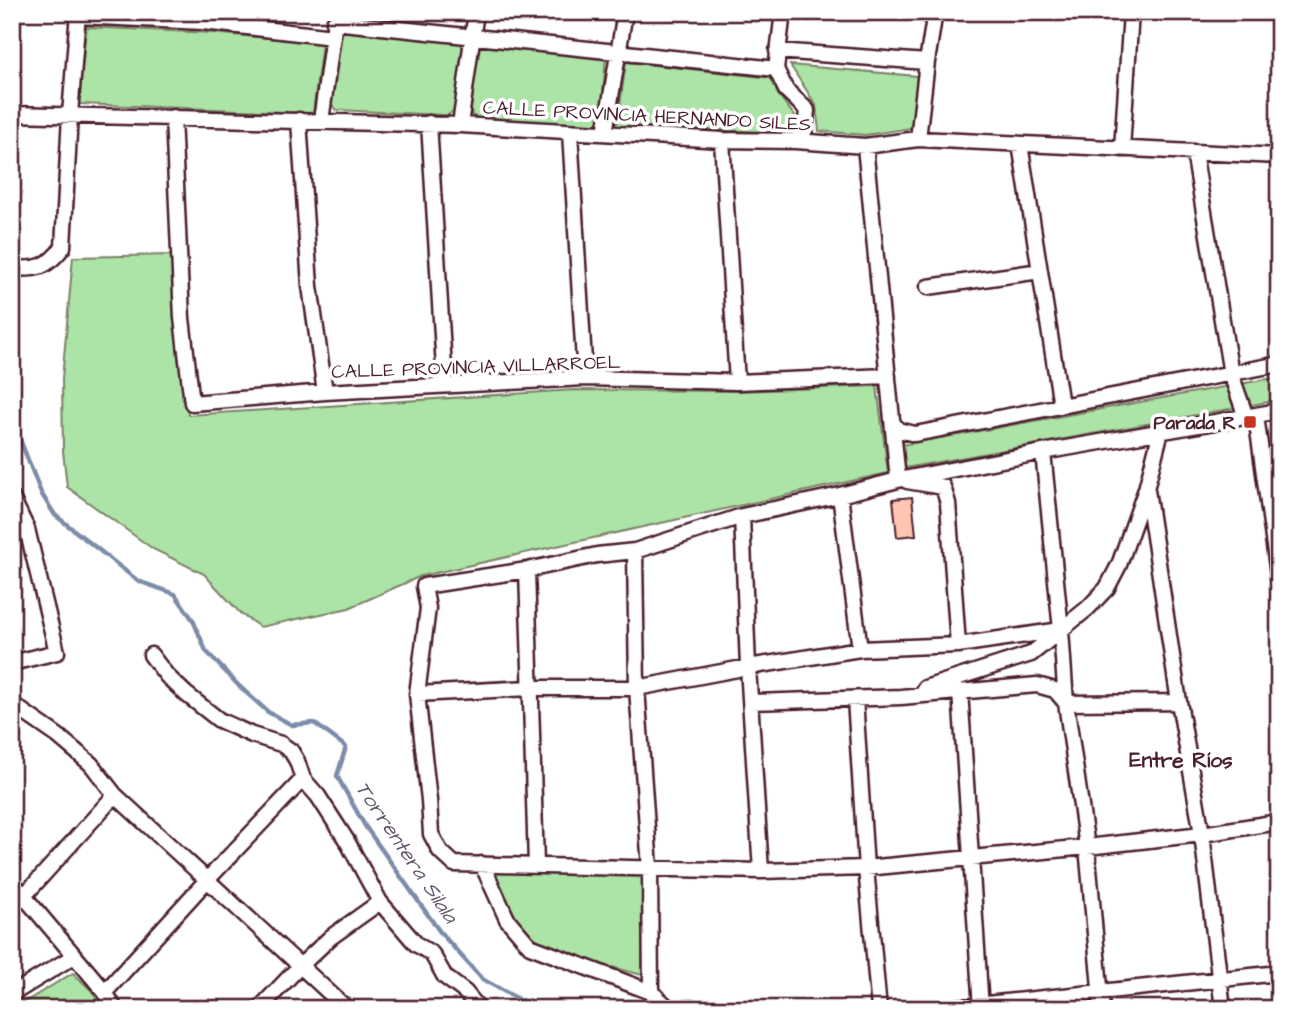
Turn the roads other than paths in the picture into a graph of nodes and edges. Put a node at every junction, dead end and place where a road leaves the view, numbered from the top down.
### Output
1 (476, 12) edge
2 (625, 12) edge
3 (783, 12) edge
4 (935, 12) edge
5 (1131, 12) edge
6 (1276, 12) edge
7 (78, 14) edge
8 (204, 17) edge
9 (1279, 18) edge
10 (334, 24) edge
11 (472, 37) junction
12 (777, 51) junction
13 (618, 52) junction
14 (927, 62) junction
15 (776, 69) junction
16 (12, 114) edge
17 (70, 115) junction
18 (173, 117) junction
19 (299, 120) junction
20 (321, 121) junction
21 (429, 124) junction
22 (460, 125) junction
23 (570, 132) junction
24 (605, 133) junction
25 (918, 139) junction
26 (722, 140) junction
27 (796, 141) junction
28 (1020, 144) junction
29 (864, 146) junction
30 (1122, 149) junction
31 (1194, 152) junction
32 (1279, 156) edge
33 (12, 268) edge
34 (1040, 271) junction
35 (928, 287) dead end
36 (1279, 364) edge
37 (1231, 374) junction
38 (888, 376) junction
39 (585, 378) junction
40 (737, 382) junction
41 (445, 385) junction
42 (325, 392) junction
43 (1061, 405) junction
44 (1279, 411) edge
45 (1251, 416) junction
46 (893, 423) junction
47 (1161, 431) junction
48 (1043, 452) junction
49 (898, 480) junction
50 (1146, 489) junction
51 (840, 495) junction
52 (12, 498) edge
53 (742, 516) junction
54 (635, 551) junction
55 (527, 570) junction
56 (1279, 582) edge
57 (1061, 631) junction
58 (958, 645) junction
59 (860, 649) junction
60 (150, 655) dead end
61 (12, 663) edge
62 (748, 667) junction
63 (530, 688) junction
64 (637, 688) junction
65 (960, 691) junction
66 (418, 694) junction
67 (901, 697) junction
68 (855, 699) junction
69 (751, 702) junction
70 (1179, 702) junction
71 (1066, 703) junction
72 (12, 704) edge
73 (303, 779) junction
74 (115, 794) junction
75 (1279, 822) edge
76 (1202, 834) junction
77 (1087, 846) junction
78 (972, 857) junction
79 (482, 864) junction
80 (536, 865) junction
81 (650, 868) junction
82 (866, 868) junction
83 (761, 871) junction
84 (207, 880) junction
85 (12, 883) edge
86 (24, 896) junction
87 (380, 902) junction
88 (74, 956) junction
89 (299, 967) junction
90 (1279, 973) edge
91 (1220, 979) junction
92 (105, 992) junction
93 (651, 992) junction
94 (1101, 993) junction
95 (12, 994) edge
96 (981, 1006) edge
97 (115, 1009) edge
98 (259, 1009) edge
99 (347, 1009) edge
100 (479, 1009) edge
101 (670, 1009) edge
102 (879, 1009) edge
103 (939, 1009) edge
104 (1102, 1009) edge
105 (1223, 1009) edge

1 - 11 street
2 - 13 street
3 - 12 street
4 - 14 street
5 - 30 street
6 - 9 street
7 - 8 street
7 - 17 street
8 - 10 street
10 - 11 street
10 - 20 street
11 - 13 street
11 - 22 street
12 - 14 street
12 - 15 street
13 - 15 street
13 - 24 street
14 - 25 street
15 - 27 street
16 - 17 street, CALLE PROVINCIA HERNANDO SILES
17 - 18 street, CALLE PROVINCIA HERNANDO SILES
17 - 33 street
18 - 19 street, CALLE PROVINCIA HERNANDO SILES
18 - 42 street, CALLE PROVINCIA VILLARROEL
19 - 20 street, CALLE PROVINCIA HERNANDO SILES
19 - 42 street
20 - 21 street, CALLE PROVINCIA HERNANDO SILES
21 - 22 street, CALLE PROVINCIA HERNANDO SILES
21 - 41 street
22 - 23 street, CALLE PROVINCIA HERNANDO SILES
23 - 24 street, CALLE PROVINCIA HERNANDO SILES
23 - 39 street
24 - 26 street, CALLE PROVINCIA HERNANDO SILES
25 - 28 street, CALLE PROVINCIA HERNANDO SILES
25 - 29 street, CALLE PROVINCIA HERNANDO SILES
26 - 27 street, CALLE PROVINCIA HERNANDO SILES
26 - 40 street
27 - 29 street, CALLE PROVINCIA HERNANDO SILES
28 - 30 street, CALLE PROVINCIA HERNANDO SILES
28 - 34 street
29 - 38 street
30 - 31 street, CALLE PROVINCIA HERNANDO SILES
31 - 32 street, CALLE PROVINCIA HERNANDO SILES
31 - 37 street
34 - 35 street
34 - 43 street
36 - 37 street
37 - 43 street
37 - 45 street
38 - 40 street, CALLE PROVINCIA VILLARROEL
38 - 46 street
39 - 40 street, CALLE PROVINCIA VILLARROEL
39 - 41 street, CALLE PROVINCIA VILLARROEL
41 - 42 street, CALLE PROVINCIA VILLARROEL
43 - 46 street
44 - 45 street
45 - 47 street
45 - 56 street
46 - 49 street
47 - 48 street
47 - 50 street
48 - 49 street
48 - 57 street
49 - 51 street
49 - 58 street
50 - 57 street
50 - 70 street
51 - 53 street
51 - 59 street
52 - 61 street
53 - 54 street
53 - 62 street
54 - 55 street
54 - 64 street
55 - 63 street
55 - 66 street
57 - 58 street
57 - 67 street
57 - 71 street
58 - 59 street
59 - 62 street
60 - 73 street
62 - 64 street
62 - 69 street
63 - 64 street
63 - 66 street
63 - 80 street
64 - 81 street
65 - 67 street
65 - 71 street
65 - 78 street
66 - 79 street
67 - 68 street
68 - 69 street
68 - 82 street
69 - 83 street
70 - 71 street
70 - 76 street
71 - 77 street
72 - 74 street
73 - 84 street
73 - 87 street
74 - 84 street
74 - 86 street
75 - 76 street
76 - 77 street
76 - 91 street
77 - 78 street
77 - 94 street
78 - 82 street
78 - 96 street
79 - 80 street
79 - 93 street
80 - 81 street
81 - 83 street
81 - 93 street
82 - 83 street
82 - 102 street
84 - 89 street
84 - 92 street
85 - 86 street
86 - 88 street
87 - 89 street
87 - 100 street
88 - 92 street
88 - 95 street
89 - 98 street
89 - 99 street
90 - 91 street
91 - 94 street
91 - 105 street
92 - 97 street
93 - 101 street
94 - 96 street
94 - 104 street
96 - 103 street

